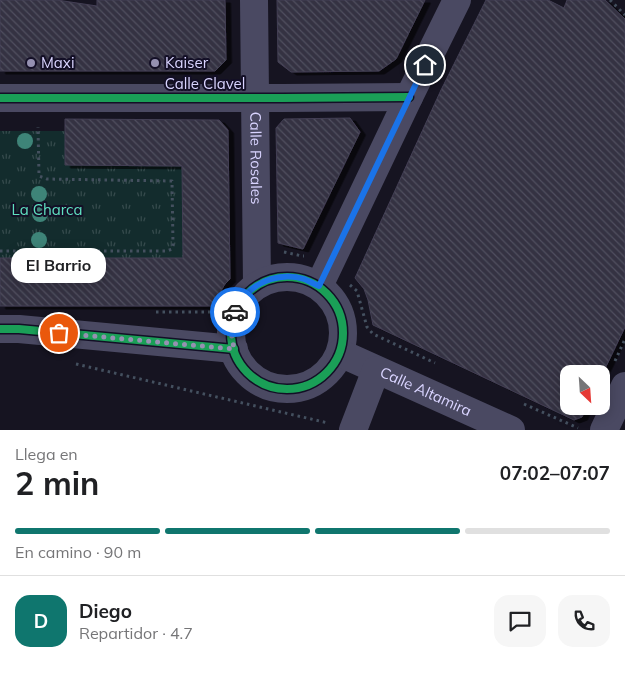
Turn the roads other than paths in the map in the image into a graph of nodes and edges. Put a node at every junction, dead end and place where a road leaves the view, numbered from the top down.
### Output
1 (254, 0) edge
2 (457, 0) edge
3 (409, 97) junction
4 (0, 98) edge
5 (255, 98) junction
6 (257, 285) junction
7 (319, 286) junction
8 (0, 329) edge
9 (234, 349) junction
10 (340, 353) junction
11 (376, 370) junction
12 (625, 386) edge
13 (353, 430) edge
14 (511, 430) edge
15 (604, 430) edge

1 - 5 street, Calle Rosales
2 - 3 street
3 - 5 street, Calle Clavel
3 - 7 street
4 - 5 street, Calle Clavel
5 - 6 street, Calle Rosales
6 - 7 street
6 - 9 street
7 - 10 street
8 - 9 street
9 - 10 street
10 - 11 street, Calle Altamira
11 - 13 street
11 - 14 street, Calle Altamira
12 - 15 street

